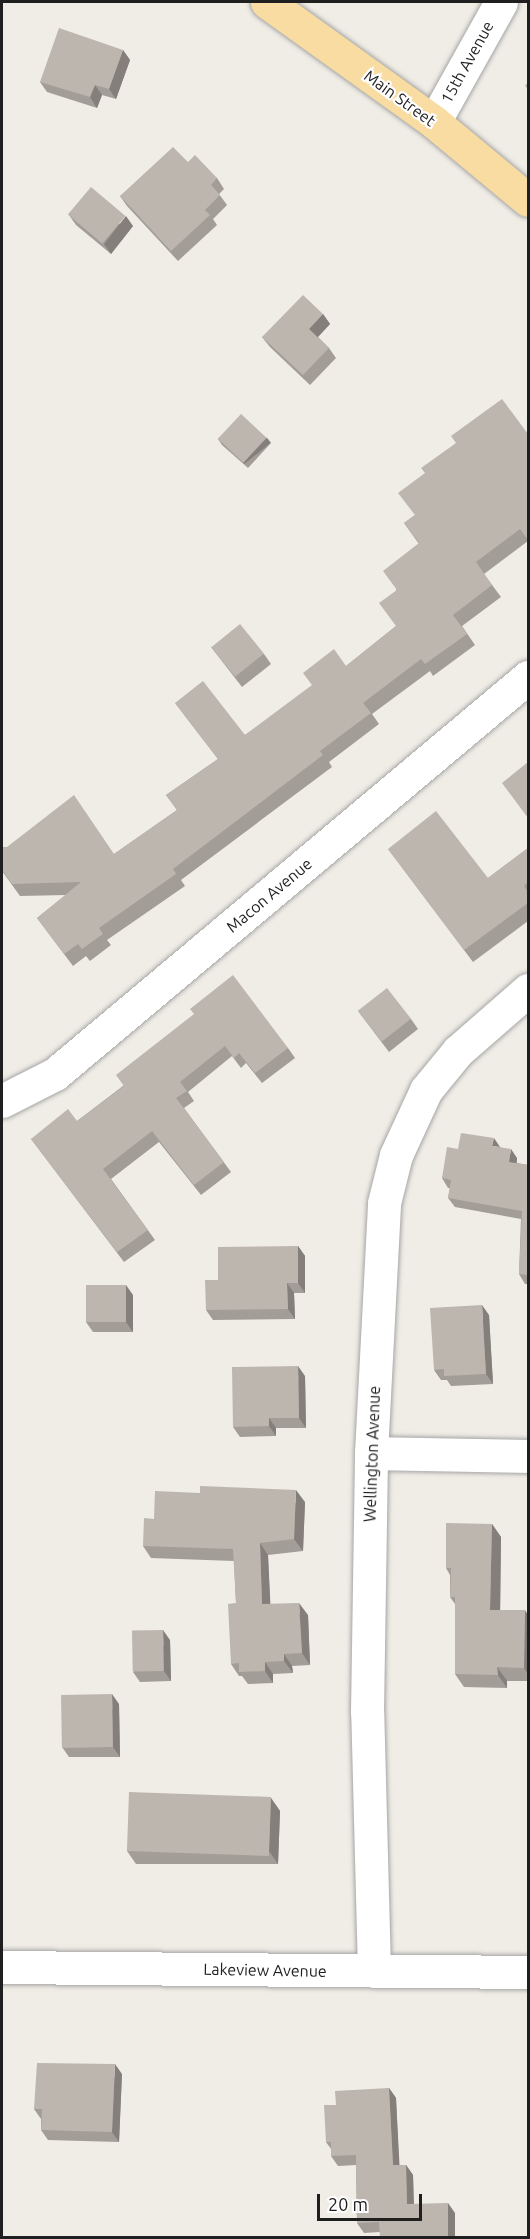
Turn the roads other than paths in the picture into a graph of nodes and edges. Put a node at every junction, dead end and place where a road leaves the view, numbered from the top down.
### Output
1 (267, 2) edge
2 (501, 2) edge
3 (434, 122) junction
4 (528, 200) edge
5 (528, 677) edge
6 (528, 990) edge
7 (2, 1101) edge
8 (371, 1453) junction
9 (528, 1456) edge
10 (2, 1967) edge
11 (374, 1971) junction
12 (528, 1972) edge

1 - 3 main road, Main Street
2 - 3 street, 15th Avenue
3 - 4 main road, Main Street
5 - 7 street, Macon Avenue
6 - 8 street, Wellington Avenue
8 - 9 street
8 - 11 street, Wellington Avenue
10 - 11 street, Lakeview Avenue
11 - 12 street, Lakeview Avenue

